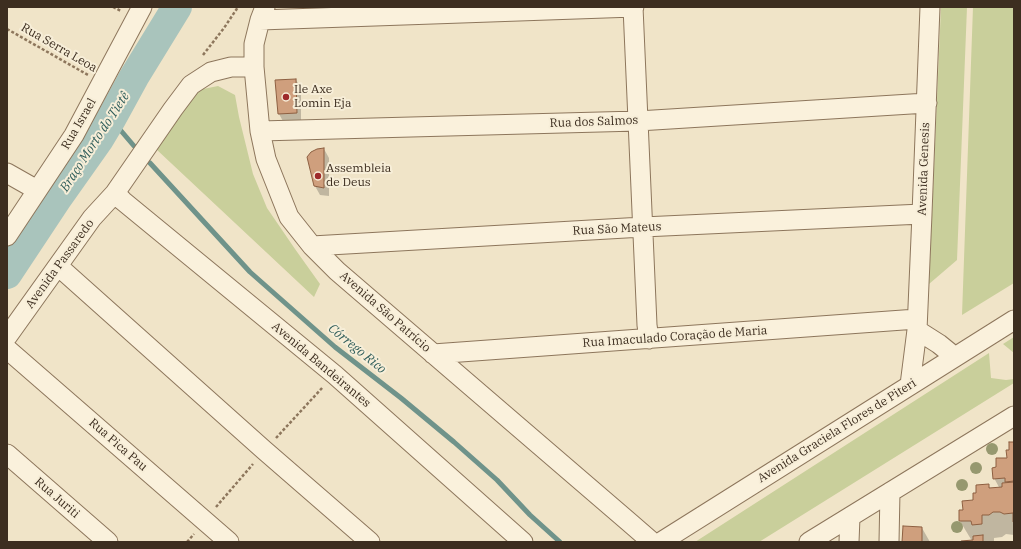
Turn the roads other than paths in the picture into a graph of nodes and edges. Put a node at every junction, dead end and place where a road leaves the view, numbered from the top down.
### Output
1 (142, 7) edge
2 (633, 7) edge
3 (930, 7) edge
4 (262, 14) edge
5 (254, 67) junction
6 (927, 103) junction
7 (638, 121) junction
8 (260, 131) junction
9 (7, 173) edge
10 (37, 190) junction
11 (115, 193) junction
12 (922, 214) junction
13 (643, 227) junction
14 (7, 236) edge
15 (312, 246) junction
16 (58, 266) junction
17 (1014, 320) edge
18 (917, 325) junction
19 (7, 337) edge
20 (649, 339) junction
21 (7, 348) edge
22 (433, 354) junction
23 (955, 357) junction
24 (910, 385) junction
25 (1014, 416) edge
26 (7, 454) edge
27 (890, 492) junction
28 (850, 517) junction
29 (108, 542) edge
30 (229, 542) edge
31 (370, 542) edge
32 (523, 542) edge
33 (652, 542) edge
34 (661, 542) edge
35 (809, 542) edge
36 (849, 542) edge
37 (889, 542) edge

1 - 10 street, Rua Israel
2 - 4 street
2 - 7 street
3 - 6 street, Avenida Genesis
4 - 5 street, Avenida São Patrício
5 - 8 street, Avenida São Patrício
5 - 11 street, Avenida Passaredo
6 - 7 street, Rua dos Salmos
6 - 12 street, Avenida Genesis
7 - 8 street, Rua dos Salmos
7 - 13 street
8 - 15 street, Avenida São Patrício
9 - 10 street
10 - 14 street, Rua Israel
11 - 16 street, Avenida Passaredo
11 - 32 street, Avenida Bandeirantes
12 - 13 street, Rua São Mateus
12 - 18 street, Avenida Genesis
13 - 15 street, Rua São Mateus
13 - 20 street
15 - 22 street, Avenida São Patrício
16 - 19 street, Avenida Passaredo
16 - 31 street
17 - 23 street, Avenida Graciela Flores de Piteri
18 - 20 street, Rua Imaculado Coração de Maria
18 - 23 street
18 - 24 street, Avenida Genesis
20 - 22 street, Rua Imaculado Coração de Maria
21 - 30 street, Rua Pica Pau
22 - 33 street, Avenida São Patrício
23 - 24 street, Avenida Graciela Flores de Piteri
24 - 34 street, Avenida Graciela Flores de Piteri
25 - 27 street
26 - 29 street, Rua Juriti
27 - 28 street
27 - 37 street
28 - 35 street
28 - 36 street

